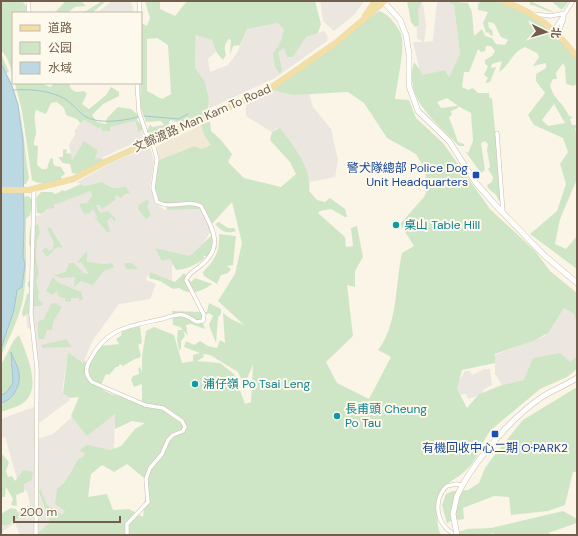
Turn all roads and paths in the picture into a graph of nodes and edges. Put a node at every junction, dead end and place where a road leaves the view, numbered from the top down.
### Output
1 (28, 1) edge
2 (139, 1) edge
3 (375, 1) edge
4 (384, 1) edge
5 (502, 1) edge
6 (572, 1) edge
7 (29, 12) edge
8 (140, 12) edge
9 (566, 13) junction
10 (534, 14) junction
11 (361, 21) junction
12 (556, 33) junction
13 (577, 57) edge
14 (137, 84) edge
15 (497, 133) dead end
16 (151, 142) junction
17 (32, 189) junction
18 (1, 190) edge
19 (503, 213) junction
20 (577, 283) edge
21 (577, 378) edge
22 (463, 485) junction
23 (36, 535) edge
24 (126, 535) edge
25 (458, 535) edge

1 - 7 street
2 - 8 street
3 - 11 main road, 文錦渡路 Man Kam To Road
4 - 11 main road, 文錦渡路 Man Kam To Road
4 - 19 street
5 - 10 main road
6 - 9 street
9 - 10 street
9 - 12 street
9 - 12 street
10 - 12 main road
11 - 16 main road, 文錦渡路 Man Kam To Road
12 - 13 main road
14 - 16 street
15 - 19 street
16 - 17 main road, 文錦渡路 Man Kam To Road
16 - 24 street
17 - 18 main road, 文錦渡路 Man Kam To Road
17 - 23 street
19 - 20 street
21 - 22 street
22 - 25 street, bridge
22 - 25 street

